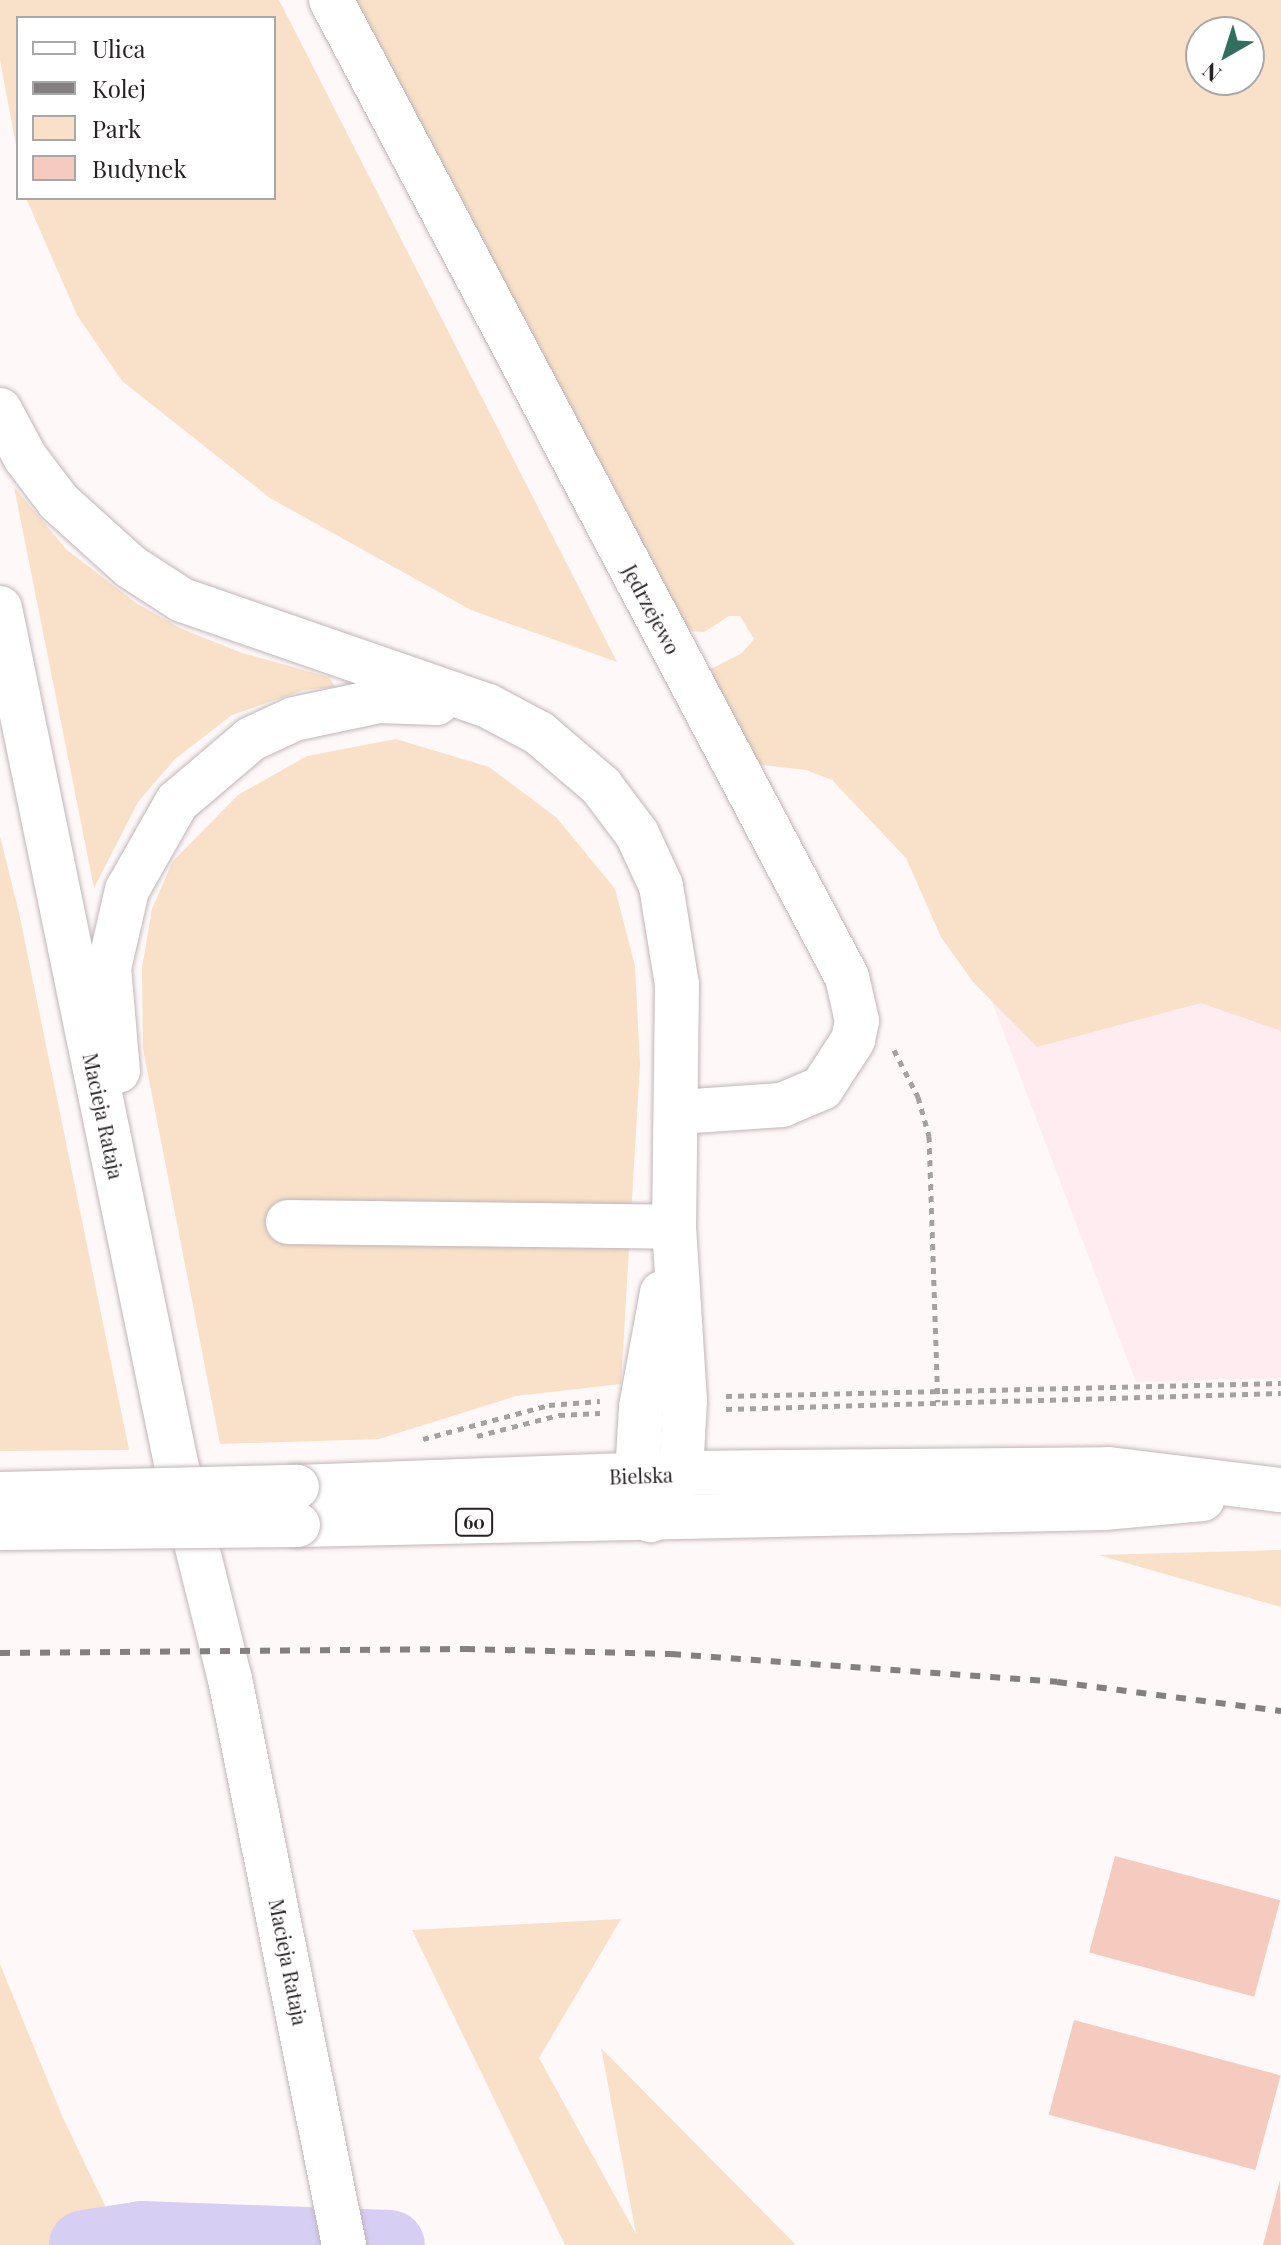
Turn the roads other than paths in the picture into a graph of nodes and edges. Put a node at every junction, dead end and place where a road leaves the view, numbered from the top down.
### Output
1 (331, 0) edge
2 (0, 410) edge
3 (0, 608) edge
4 (488, 706) junction
5 (0, 759) edge
6 (49, 857) junction
7 (678, 1112) junction
8 (288, 1222) dead end
9 (674, 1227) junction
10 (135, 1261) junction
11 (663, 1404) junction
12 (681, 1473) junction
13 (637, 1475) junction
14 (1281, 1490) edge
15 (0, 1494) edge
16 (297, 1506) junction
17 (651, 1520) junction
18 (0, 1528) edge
19 (344, 2245) edge

1 - 7 main road, Jędrzejewo
2 - 4 main road
3 - 6 main road, Macieja Rataja
4 - 7 main road
4 - 10 main road
5 - 6 main road
6 - 10 main road, Macieja Rataja
7 - 9 main road
8 - 9 main road
9 - 11 main road
10 - 19 main road, Macieja Rataja
11 - 12 main road
11 - 13 main road
12 - 13 main road, Bielska / 60
12 - 14 main road, Bielska / 60
12 - 17 main road
13 - 16 main road, Bielska / 60
13 - 17 main road
14 - 17 main road, Bielska / 60
15 - 16 main road, Bielska / 60, bridge
16 - 17 main road, Bielska / 60
16 - 18 main road, Bielska / 60, bridge

